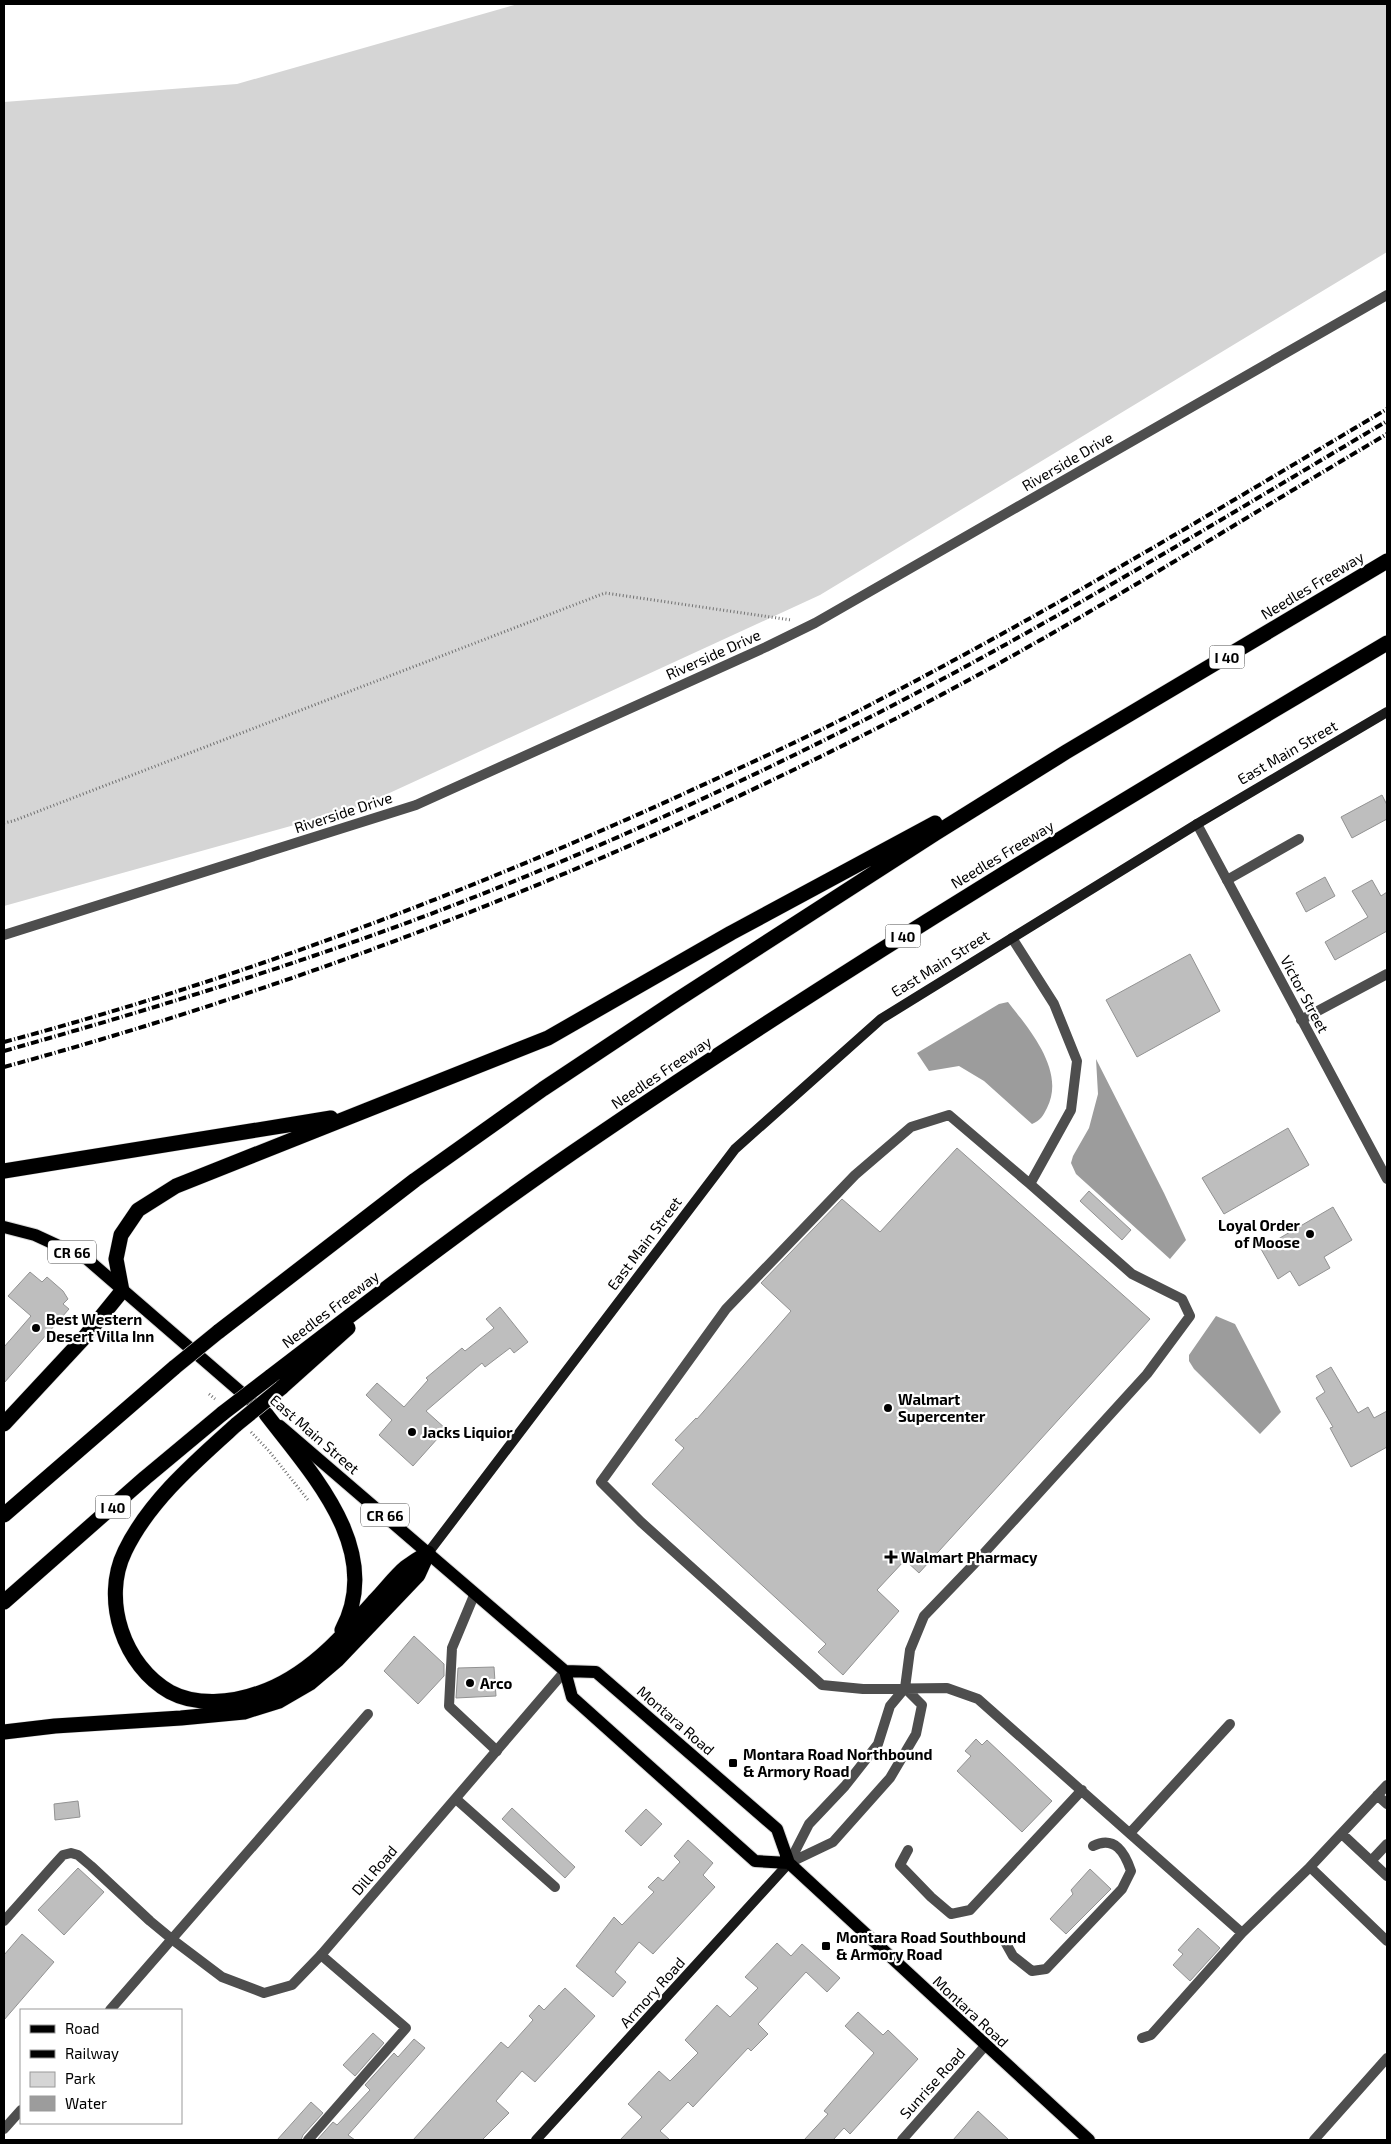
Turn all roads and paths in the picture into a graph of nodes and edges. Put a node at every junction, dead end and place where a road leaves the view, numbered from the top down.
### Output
1 (1387, 295) edge
2 (1387, 561) edge
3 (815, 623) junction
4 (1387, 643) edge
5 (1387, 712) edge
6 (1066, 752) junction
7 (4, 823) edge
8 (1197, 824) junction
9 (1299, 839) dead end
10 (1226, 880) junction
11 (4, 935) edge
12 (1012, 938) junction
13 (1387, 974) edge
14 (1302, 1020) junction
15 (359, 1113) junction
16 (4, 1171) edge
17 (1387, 1179) edge
18 (1030, 1184) junction
19 (4, 1227) edge
20 (433, 1252) junction
21 (122, 1291) junction
22 (209, 1394) dead end
23 (220, 1406) junction
24 (266, 1414) junction
25 (4, 1424) edge
26 (243, 1427) junction
27 (314, 1507) dead end
28 (4, 1515) edge
29 (428, 1553) junction
30 (475, 1593) junction
31 (4, 1602) edge
32 (335, 1642) junction
33 (565, 1671) junction
34 (905, 1688) junction
35 (368, 1714) dead end
36 (1230, 1724) dead end
37 (4, 1732) edge
38 (497, 1751) junction
39 (1387, 1784) edge
40 (1082, 1790) junction
41 (1377, 1795) junction
42 (456, 1799) junction
43 (1387, 1804) edge
44 (1130, 1833) junction
45 (1342, 1834) junction
46 (1387, 1844) edge
47 (1093, 1846) dead end
48 (908, 1850) dead end
49 (1371, 1861) junction
50 (789, 1863) junction
51 (1310, 1867) junction
52 (1387, 1876) edge
53 (555, 1887) dead end
54 (4, 1920) edge
55 (1242, 1933) junction
56 (173, 1940) junction
57 (1004, 1940) dead end
58 (1387, 1941) edge
59 (321, 1955) junction
60 (111, 2009) edge
61 (1142, 2038) dead end
62 (985, 2046) junction
63 (1387, 2058) edge
64 (20, 2111) edge
65 (4, 2129) edge
66 (308, 2140) edge
67 (536, 2140) edge
68 (902, 2140) edge
69 (1089, 2140) edge
70 (1314, 2140) edge

1 - 3 street, Riverside Drive
2 - 6 highway, Needles Freeway / I 40
3 - 7 path
3 - 11 street, Riverside Drive
4 - 20 highway, Needles Freeway / I 40
5 - 8 street, East Main Street
6 - 15 highway
6 - 28 highway, Needles Freeway / I 40, bridge
8 - 10 street, Victor Street
8 - 12 street, East Main Street
9 - 10 street
10 - 14 street, Victor Street
12 - 18 street
12 - 29 street, East Main Street
13 - 14 street
14 - 17 street, Victor Street
15 - 16 highway
15 - 21 highway
18 - 34 street
18 - 34 street
19 - 21 main road, East Main Street / CR 66
20 - 23 highway, Needles Freeway / I 40, bridge
20 - 26 highway, bridge
21 - 24 main road, East Main Street / CR 66
21 - 25 highway
22 - 23 path
23 - 31 highway, Needles Freeway / I 40
24 - 29 main road, East Main Street / CR 66
24 - 32 highway
26 - 27 path
26 - 32 highway
29 - 30 main road
29 - 32 highway
29 - 37 highway
30 - 33 main road
30 - 38 street
33 - 38 street, Dill Road
33 - 50 main road
33 - 50 main road, Montara Road
34 - 40 street
34 - 50 street
34 - 50 street
35 - 56 street
36 - 44 street
38 - 42 street, Dill Road
39 - 41 street
40 - 44 street
40 - 48 street
41 - 43 street
41 - 45 street
42 - 53 street
42 - 59 street, Dill Road
44 - 55 street
45 - 49 street
45 - 51 street
46 - 49 street
47 - 57 street
49 - 52 street
50 - 62 main road, Montara Road
50 - 67 street, Armory Road
51 - 55 street
51 - 58 street
54 - 56 street, Dill Road
55 - 61 street
56 - 59 street, Dill Road
56 - 60 street
59 - 66 street
62 - 68 street, Sunrise Road
62 - 69 main road, Montara Road
63 - 70 street
64 - 65 street

